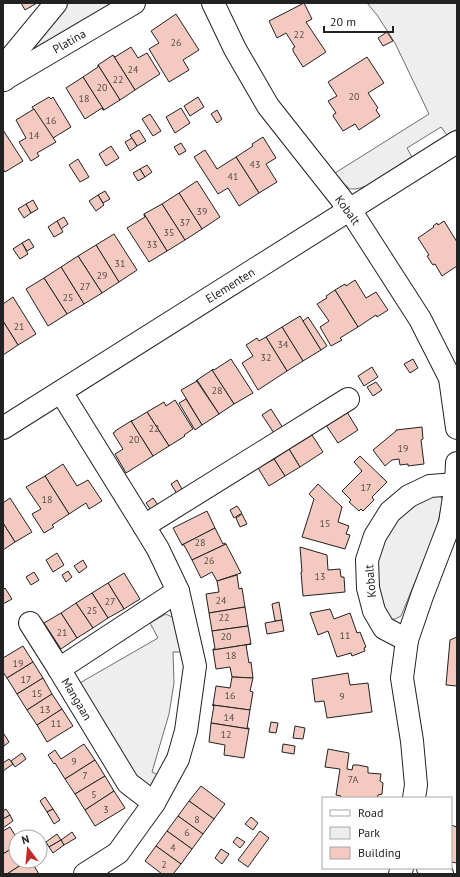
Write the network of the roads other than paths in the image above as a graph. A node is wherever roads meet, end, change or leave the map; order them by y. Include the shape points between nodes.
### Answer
1 (56, 3) edge
2 (134, 3) edge
3 (213, 3) edge
4 (4, 80) edge
5 (457, 142) edge
6 (350, 210) junction
7 (61, 392) junction
8 (348, 399) dead end
9 (3, 428) edge
10 (457, 428) edge
11 (457, 463) edge
12 (456, 484) junction
13 (144, 526) junction
14 (178, 591) junction
15 (30, 622) dead end
16 (407, 640) junction
17 (59, 669) junction
18 (414, 797) edge
19 (154, 803) junction
20 (430, 869) edge
21 (85, 874) edge
22 (442, 874) edge

1 - 4 street, Platina via 9,60
2 - 4 street, Platina
3 - 6 street, Kobalt via 235,49 268,106
5 - 6 street, Elementen
6 - 7 street, Elementen
6 - 10 street, Kobalt via 420,319 450,378
7 - 9 street, Elementen
7 - 13 street
8 - 13 street
11 - 12 street
12 - 16 street via 450,523
12 - 16 street, Kobalt via 430,486 409,496 390,512 375,536 367,560 368,588 374,611 384,628
13 - 14 street
14 - 17 street, Mangaan
14 - 19 street via 195,666 186,731 178,760
15 - 17 street
16 - 18 street via 402,678 412,741 416,785
17 - 19 street, Mangaan via 128,783
19 - 21 street via 118,853
20 - 22 street

